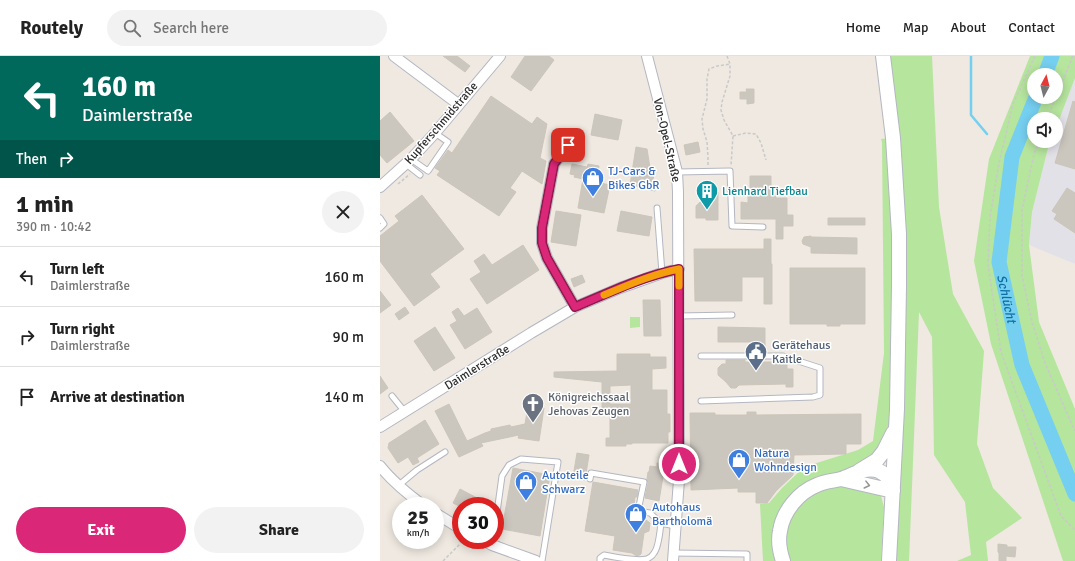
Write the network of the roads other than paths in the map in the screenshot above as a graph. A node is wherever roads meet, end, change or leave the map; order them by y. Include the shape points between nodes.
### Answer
1 (394, 56) edge
2 (500, 56) edge
3 (647, 56) edge
4 (883, 56) edge
5 (458, 104) junction
6 (435, 133) junction
7 (568, 145) dead end
8 (409, 162) junction
9 (677, 172) junction
10 (420, 175) dead end
11 (380, 187) edge
12 (657, 208) dead end
13 (380, 218) edge
14 (763, 227) dead end
15 (380, 228) edge
16 (679, 269) junction
17 (662, 273) junction
18 (575, 307) junction
19 (732, 315) dead end
20 (679, 316) junction
21 (701, 356) dead end
22 (392, 396) dead end
23 (701, 401) dead end
24 (405, 412) junction
25 (380, 427) edge
26 (896, 427) junction
27 (445, 452) dead end
28 (380, 466) edge
29 (857, 472) junction
30 (590, 479) dead end
31 (842, 479) junction
32 (399, 485) junction
33 (893, 491) junction
34 (413, 497) edge
35 (499, 497) edge
36 (661, 523) junction
37 (675, 526) junction
38 (504, 548) edge
39 (706, 554) junction
40 (674, 558) edge
41 (536, 561) edge
42 (542, 561) edge
43 (600, 561) edge
44 (706, 561) edge
45 (747, 561) edge
46 (783, 561) edge
47 (889, 561) edge

1 - 5 street
2 - 5 street, Kupferschmidstraße
3 - 9 street, Von-Opel-Straße
4 - 26 main road via 893,138 899,234
5 - 6 street, Kupferschmidstraße
6 - 8 street, Kupferschmidstraße
6 - 8 lane via 448,142 428,171
7 - 18 street via 554,164 542,228 542,243 547,258
8 - 10 lane
8 - 11 street, Kupferschmidstraße
9 - 14 lane via 730,171 732,226
9 - 16 street, Von-Opel-Straße
12 - 17 lane
13 - 15 lane via 384,224
16 - 17 street, Daimlerstraße
16 - 20 street, Von-Opel-Straße
17 - 18 street, Daimlerstraße
18 - 24 street, Daimlerstraße via 448,381
19 - 20 lane
20 - 37 street, Von-Opel-Straße via 679,480
21 - 23 lane via 783,356 814,366 820,368 820,395
22 - 24 lane
24 - 25 street, Daimlerstraße
26 - 29 main road via 884,452 877,460
26 - 33 main road
27 - 32 lane
28 - 32 street
29 - 31 main road
29 - 33 main road via 879,471 887,476
30 - 36 lane via 591,473 644,482 638,511 650,513
31 -> 33 main road
31 - 46 main road via 816,485 794,501 780,530
32 - 34 street
33 - 47 main road
35 - 42 lane via 502,476 508,465 521,459 558,462
36 - 37 lane
36 - 43 lane via 657,548 647,559 632,560 604,555
37 - 40 street, Von-Opel-Straße
38 - 41 street
39 - 40 lane
39 - 44 lane
39 - 45 lane via 747,554

